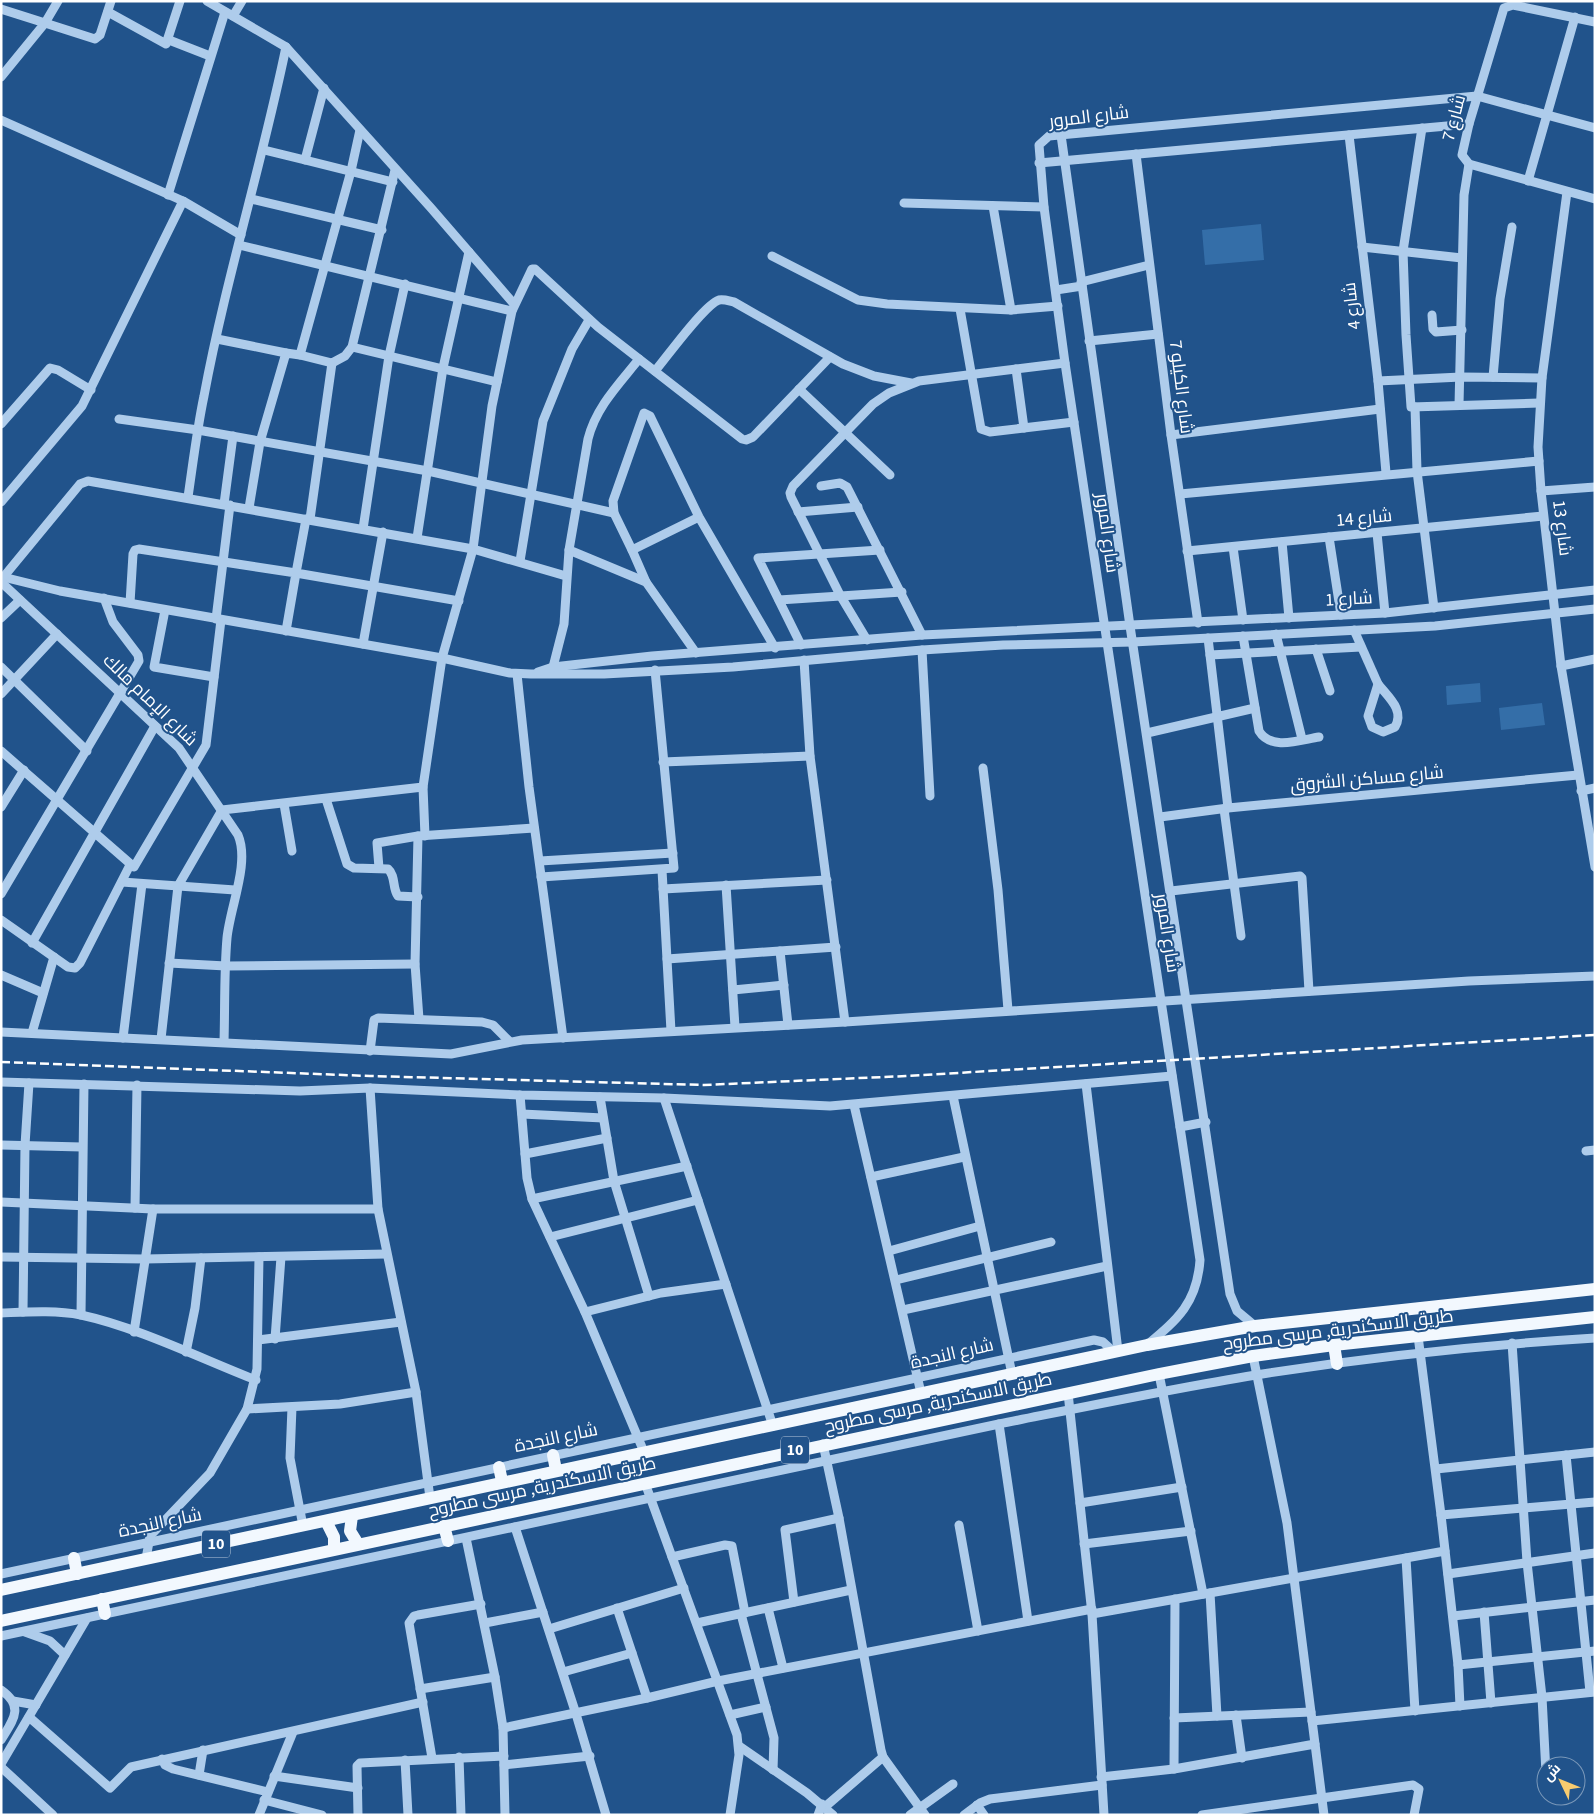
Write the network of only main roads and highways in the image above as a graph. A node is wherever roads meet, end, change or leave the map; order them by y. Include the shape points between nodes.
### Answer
1 (1595, 1289) edge
2 (1595, 1317) edge
3 (1334, 1345) junction
4 (1337, 1364) road end
5 (553, 1455) road end
6 (499, 1467) road end
7 (556, 1470) junction
8 (502, 1481) junction
9 (352, 1516) junction
10 (326, 1521) junction
11 (444, 1526) junction
12 (448, 1542) road end
13 (358, 1544) junction
14 (334, 1549) junction
15 (74, 1558) road end
16 (77, 1574) junction
17 (1, 1590) edge
18 (102, 1600) junction
19 (105, 1614) road end
20 (1, 1621) edge

1 - 7 main road, طريق الاسكندرية, مرسى مطروح / 10 via 1255,1326 1146,1345
2 - 3 main road, طريق الاسكندرية, مرسى مطروح / 10
3 - 4 main road
3 - 11 main road, طريق الاسكندرية, مرسى مطروح / 10 via 1252,1356 1159,1374
5 - 7 main road
6 - 8 main road
7 - 8 main road, طريق الاسكندرية, مرسى مطروح / 10
8 - 9 main road, طريق الاسكندرية, مرسى مطروح / 10
9 - 10 main road, طريق الاسكندرية, مرسى مطروح / 10
9 - 13 main road via 350,1531
10 - 14 main road via 334,1537
10 - 16 main road, طريق الاسكندرية, مرسى مطروح / 10
11 - 12 main road
11 - 13 main road, طريق الاسكندرية, مرسى مطروح / 10
13 - 14 main road, طريق الاسكندرية, مرسى مطروح / 10
14 - 18 main road, طريق الاسكندرية, مرسى مطروح / 10
15 - 16 main road
16 - 17 main road, طريق الاسكندرية, مرسى مطروح / 10
18 - 19 main road
18 - 20 main road, طريق الاسكندرية, مرسى مطروح / 10

